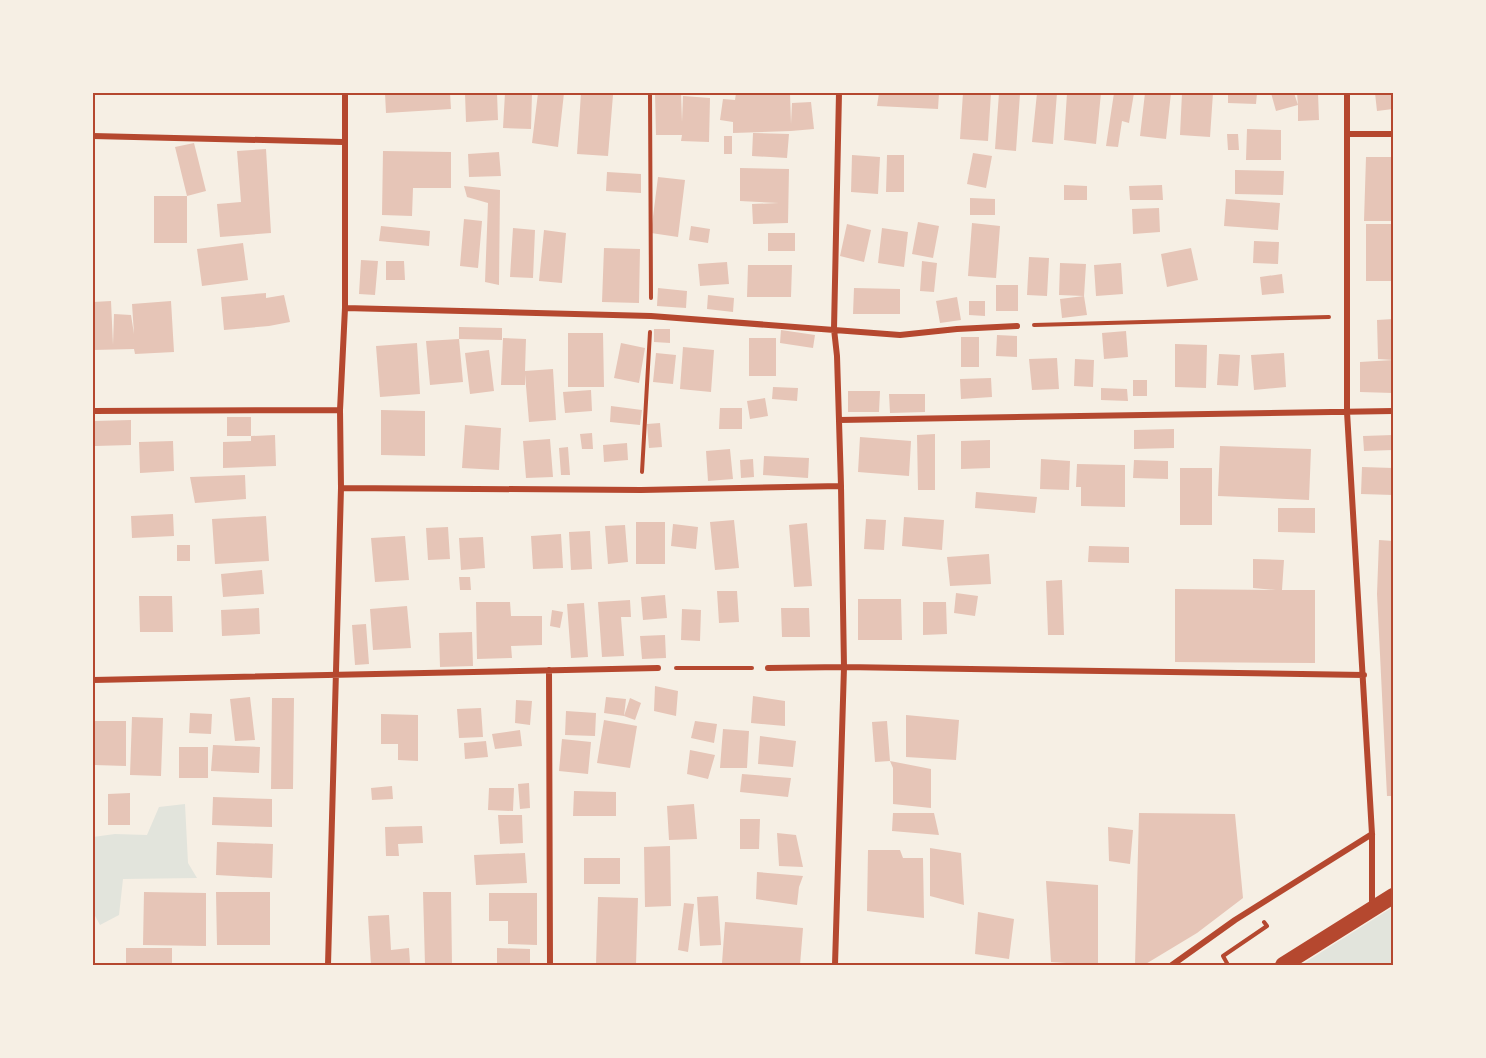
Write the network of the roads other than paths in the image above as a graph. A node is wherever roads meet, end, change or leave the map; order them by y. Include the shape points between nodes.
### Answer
1 (345, 93) edge
2 (838, 93) edge
3 (1347, 93) edge
4 (1348, 134) junction
5 (1393, 134) edge
6 (93, 136) edge
7 (344, 142) junction
8 (345, 308) junction
9 (1017, 326) road end
10 (834, 329) junction
11 (340, 410) junction
12 (93, 411) edge
13 (1393, 411) edge
14 (1347, 412) junction
15 (839, 420) junction
16 (841, 486) junction
17 (341, 488) junction
18 (844, 667) junction
19 (768, 668) road end
20 (658, 669) road end
21 (549, 670) junction
22 (336, 675) junction
23 (1364, 675) junction
24 (93, 680) edge
25 (1372, 834) junction
26 (1393, 896) edge
27 (1371, 910) junction
28 (328, 965) edge
29 (550, 965) edge
30 (835, 965) edge
31 (1172, 965) edge
32 (1283, 965) edge

1 - 7 street
2 - 10 street
3 - 4 street
4 - 5 street
4 - 14 street
6 - 7 street
7 - 8 street
8 - 10 street via 651,316
8 - 11 street
9 - 10 street via 900,334
10 - 15 street
11 - 12 street
11 - 17 street
13 - 14 street
14 - 15 street
14 - 23 street
15 - 16 street
16 - 17 street via 641,490
16 - 18 street
17 - 22 street
18 - 19 street
18 - 23 street
18 - 30 street
20 - 21 street
21 - 22 street
21 - 29 street
22 - 24 street
22 - 28 street
23 - 25 street
25 - 27 street
25 - 31 street
26 - 27 highway
27 - 32 highway

